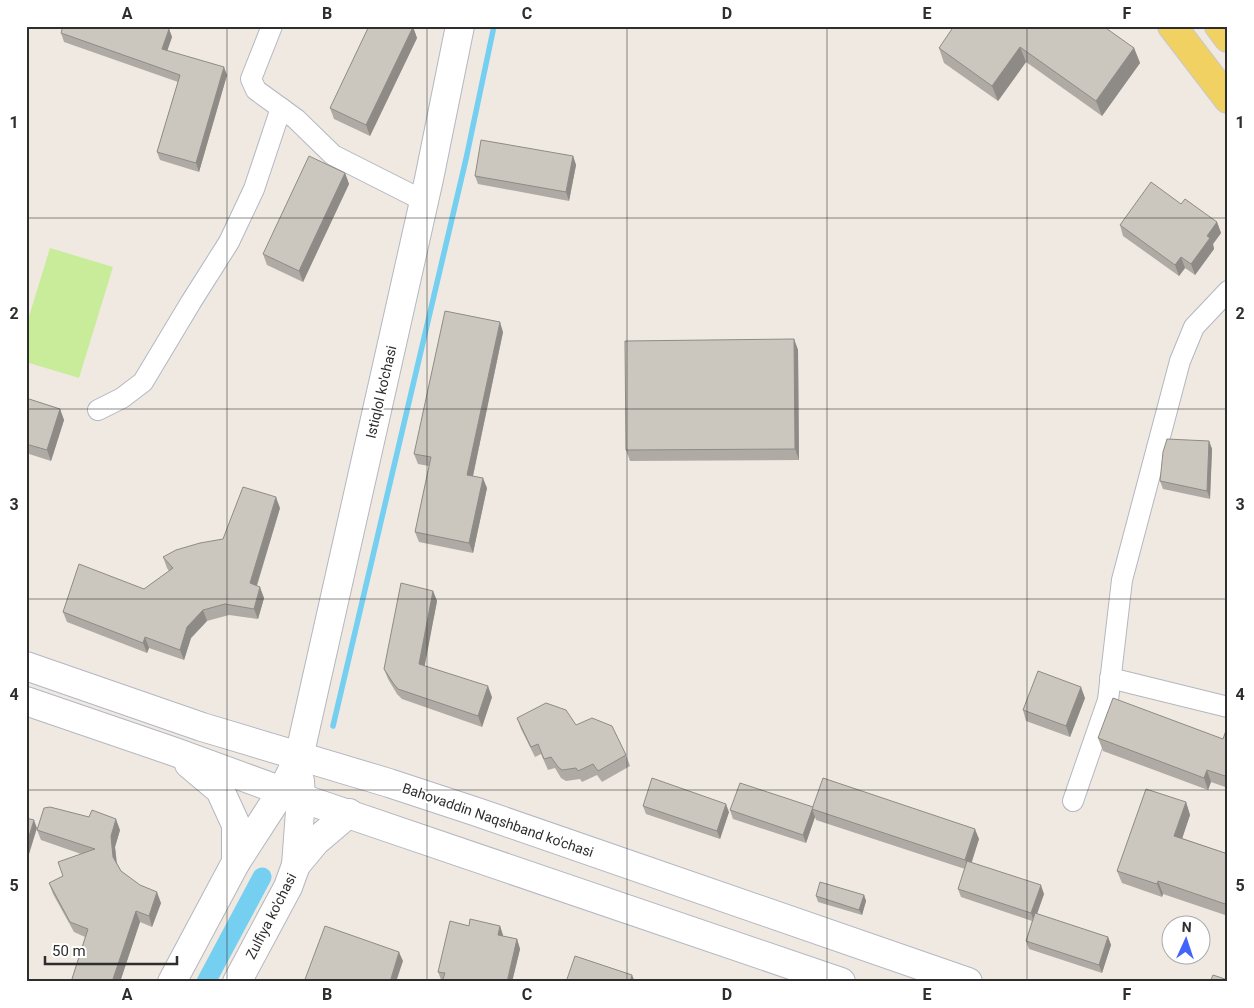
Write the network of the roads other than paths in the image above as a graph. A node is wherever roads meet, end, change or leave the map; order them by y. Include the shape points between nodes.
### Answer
1 (272, 26) edge
2 (460, 26) edge
3 (1172, 26) edge
4 (1219, 26) edge
5 (1228, 38) edge
6 (1228, 99) edge
7 (281, 108) junction
8 (424, 201) junction
9 (1228, 290) edge
10 (98, 410) dead end
11 (26, 666) edge
12 (1110, 678) junction
13 (26, 701) edge
14 (1228, 707) edge
15 (175, 752) junction
16 (299, 757) junction
17 (292, 794) junction
18 (1073, 801) dead end
19 (349, 813) junction
20 (236, 862) junction
21 (296, 865) junction
22 (172, 982) edge
23 (237, 982) edge
24 (841, 982) edge
25 (968, 982) edge

1 - 7 street via 251,79 256,90
2 - 8 main road, Istiqlol ko'chasi
3 - 6 main road
4 - 5 main road
7 - 8 street via 333,155
7 - 10 street via 254,190 229,242 143,382
8 - 16 main road, Istiqlol ko'chasi
9 - 12 street via 1194,327 1180,361 1122,580
11 - 16 main road, Bahovaddin Naqshband ko'chasi
12 - 14 street
12 - 18 street via 1108,700
13 - 15 main road
15 - 17 main road
15 - 20 main road via 220,790 236,825
16 - 17 main road, Istiqlol ko'chasi
16 - 25 main road, Bahovaddin Naqshband ko'chasi via 477,812
17 - 19 main road
17 - 20 main road
17 - 21 main road, Zulfiya ko'chasi
19 - 21 main road via 316,841
19 - 24 main road
20 - 22 main road
21 - 23 main road, Zulfiya ko'chasi via 288,887

